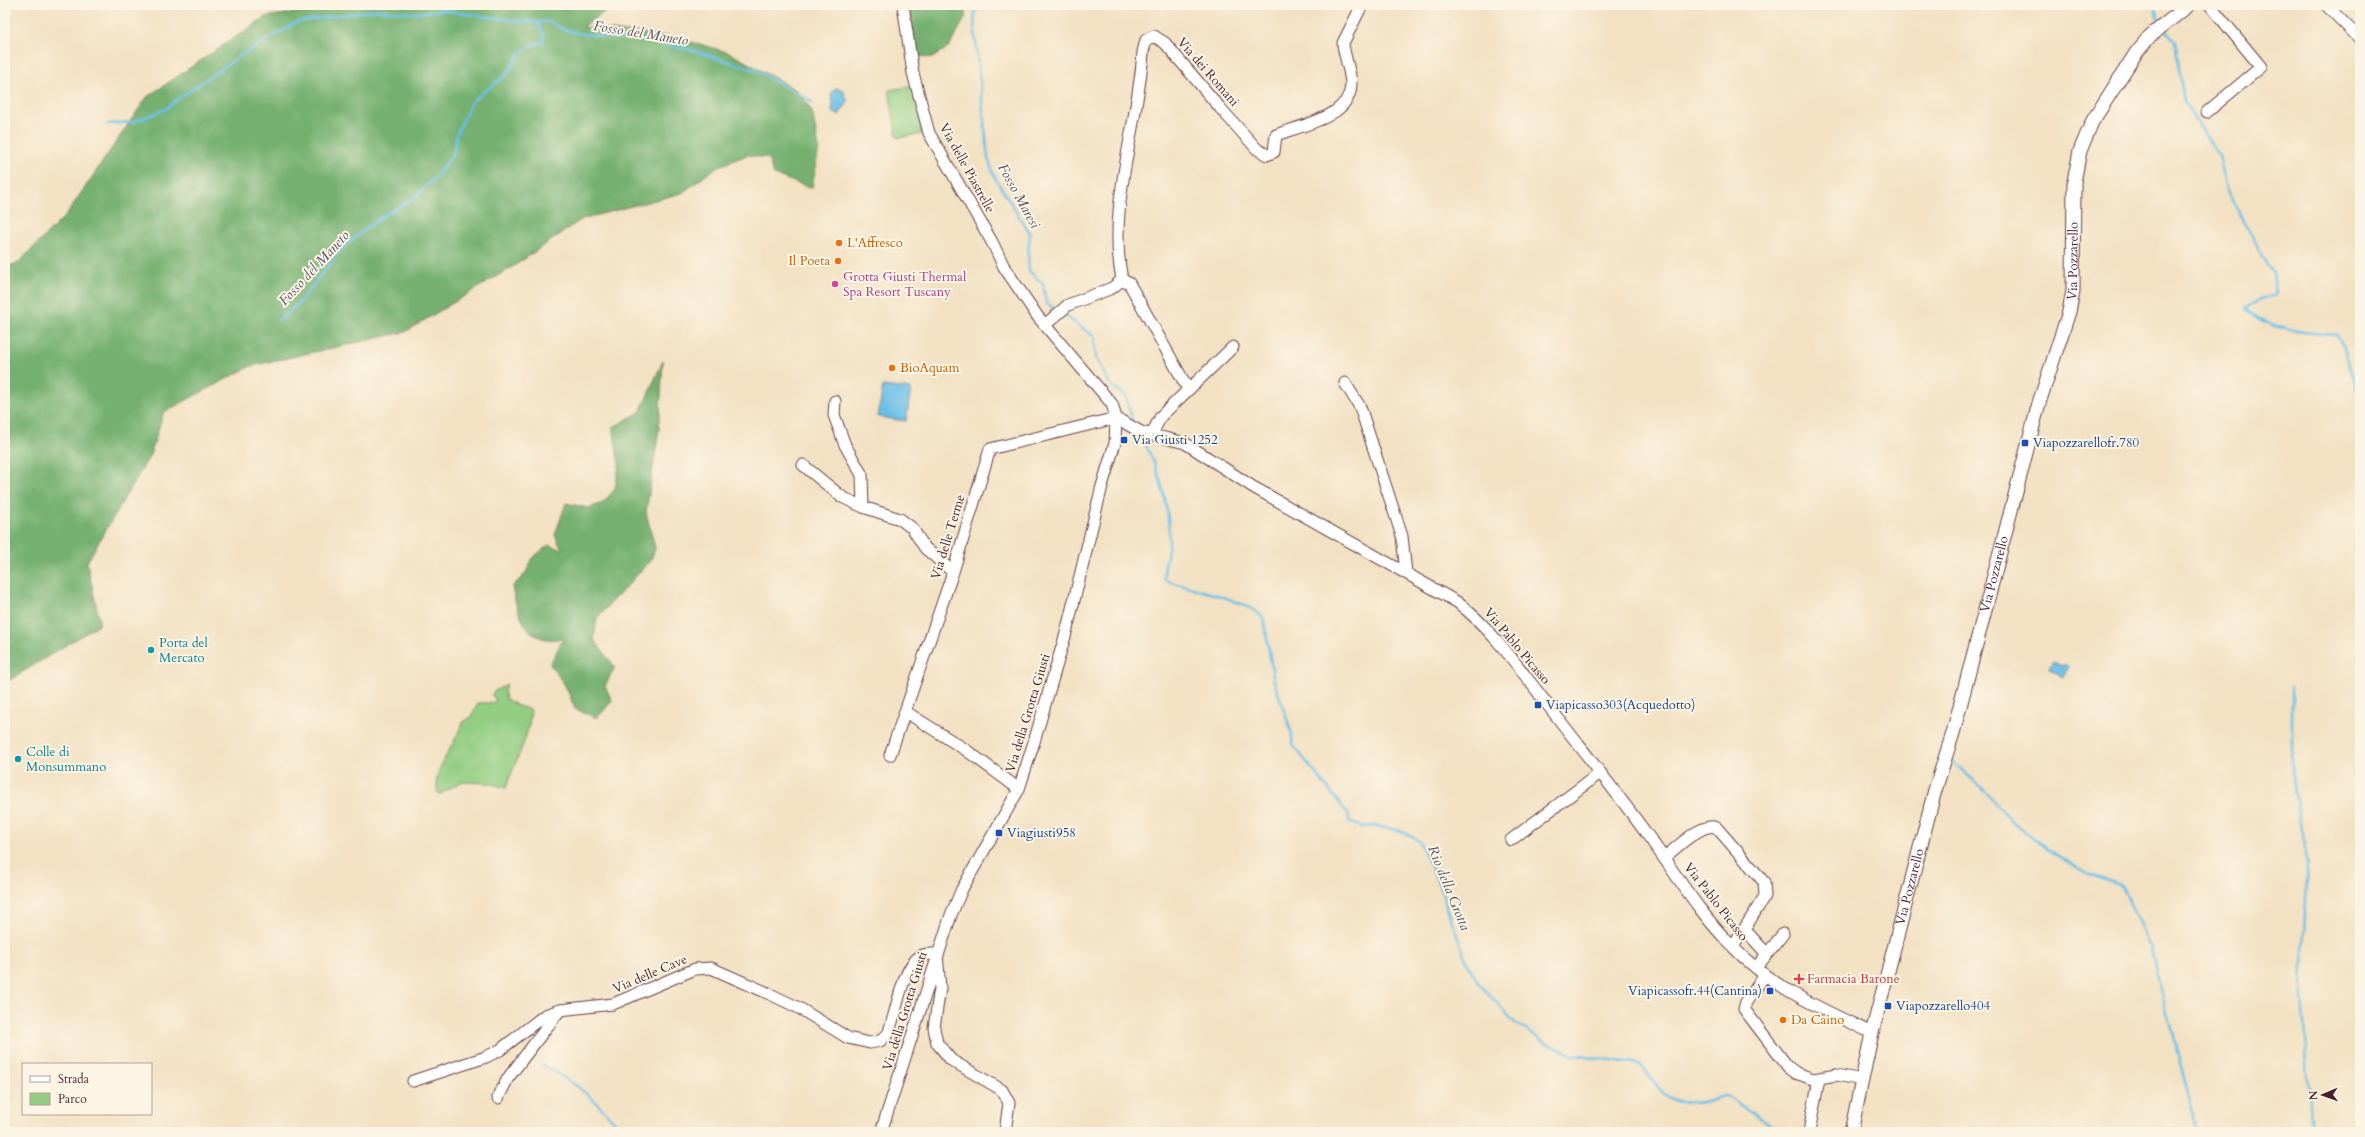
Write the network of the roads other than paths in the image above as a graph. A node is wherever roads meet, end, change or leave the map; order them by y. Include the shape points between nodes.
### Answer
1 (903, 5) edge
2 (1362, 5) edge
3 (2189, 5) edge
4 (2210, 5) edge
5 (2326, 5) edge
6 (2360, 39) edge
7 (2207, 112) dead end
8 (1122, 280) junction
9 (1032, 310) joint
10 (1045, 325) junction
11 (1233, 347) dead end
12 (1345, 383) dead end
13 (1188, 389) junction
14 (835, 401) dead end
15 (1116, 418) junction
16 (1142, 431) junction
17 (803, 465) dead end
18 (863, 507) junction
19 (953, 572) junction
20 (1406, 573) junction
21 (906, 712) junction
22 (890, 755) dead end
23 (1600, 773) junction
24 (1019, 789) junction
25 (1511, 840) dead end
26 (1664, 858) junction
27 (1744, 930) junction
28 (1783, 934) dead end
29 (1733, 948) junction
30 (937, 954) junction
31 (1767, 954) junction
32 (1756, 968) junction
33 (1765, 975) junction
34 (560, 1010) junction
35 (1872, 1033) junction
36 (1819, 1079) junction
37 (1862, 1080) junction
38 (413, 1081) dead end
39 (498, 1098) dead end
40 (881, 1132) edge
41 (1005, 1132) edge
42 (1809, 1132) edge
43 (1851, 1132) edge

1 - 9 street, Via delle Piastrelle via 913,73 929,133 992,242 1004,268
2 - 8 street, Via dei Romani via 1343,43 1349,70 1350,92 1335,112 1298,129 1276,135 1274,152 1267,155 1257,149 1165,43 1154,36 1146,40 1120,198 1119,265
3 - 35 street, Via Pozzarello via 2155,32 2136,53 2092,122 2080,151 2074,182 2072,291 2069,312 2039,403
4 - 7 street via 2261,67
5 - 6 street
8 - 10 street via 1112,288 1068,305
8 - 13 street via 1129,283
9 - 10 street, Via della Grotta Giusti
10 - 15 street, Via della Grotta Giusti via 1112,404
11 - 13 street
12 - 20 street via 1360,407 1402,536
13 - 16 street
14 - 18 street via 834,415 862,475
15 - 16 street, Via Pablo Picasso
15 - 19 street, Via delle Terme via 990,449
15 - 24 street, Via della Grotta Giusti via 1114,443 1066,633
16 - 20 street, Via Pablo Picasso via 1185,443 1253,487
17 - 18 street via 842,497
18 - 19 street via 900,519 912,528 925,548
19 - 21 street, Via delle Terme
20 - 23 street, Via Pablo Picasso via 1456,602 1490,630
21 - 22 street, Via delle Terme
21 - 24 street via 966,750
23 - 25 street
23 - 26 street, Via Pablo Picasso
24 - 30 street, Via della Grotta Giusti via 962,888
26 - 27 street via 1702,828 1718,828 1766,886 1762,902
26 - 29 street, Via Pablo Picasso via 1712,924
27 - 29 street
27 - 31 street
28 - 31 street
29 - 32 street, Via Pablo Picasso
30 - 34 street, Via delle Cave via 924,954 914,961 906,976 888,1034 880,1041 870,1043 848,1038 799,1008 711,968 695,969 614,1004
30 - 40 street, Via della Grotta Giusti
30 - 41 street via 940,988 934,1028 937,1043 951,1060 1002,1090 1009,1103
31 - 32 street
32 - 33 street, Via Pablo Picasso
33 - 35 street, Via Pablo Picasso via 1794,995
33 - 36 street via 1746,1002 1744,1009 1747,1016 1788,1067 1796,1073
34 - 38 street, Via delle Cave via 545,1016 500,1050 486,1057
34 - 39 street via 508,1078
35 - 37 street, Via Pozzarello
36 - 37 street via 1837,1075
36 - 42 street
37 - 43 street, Via Pozzarello

